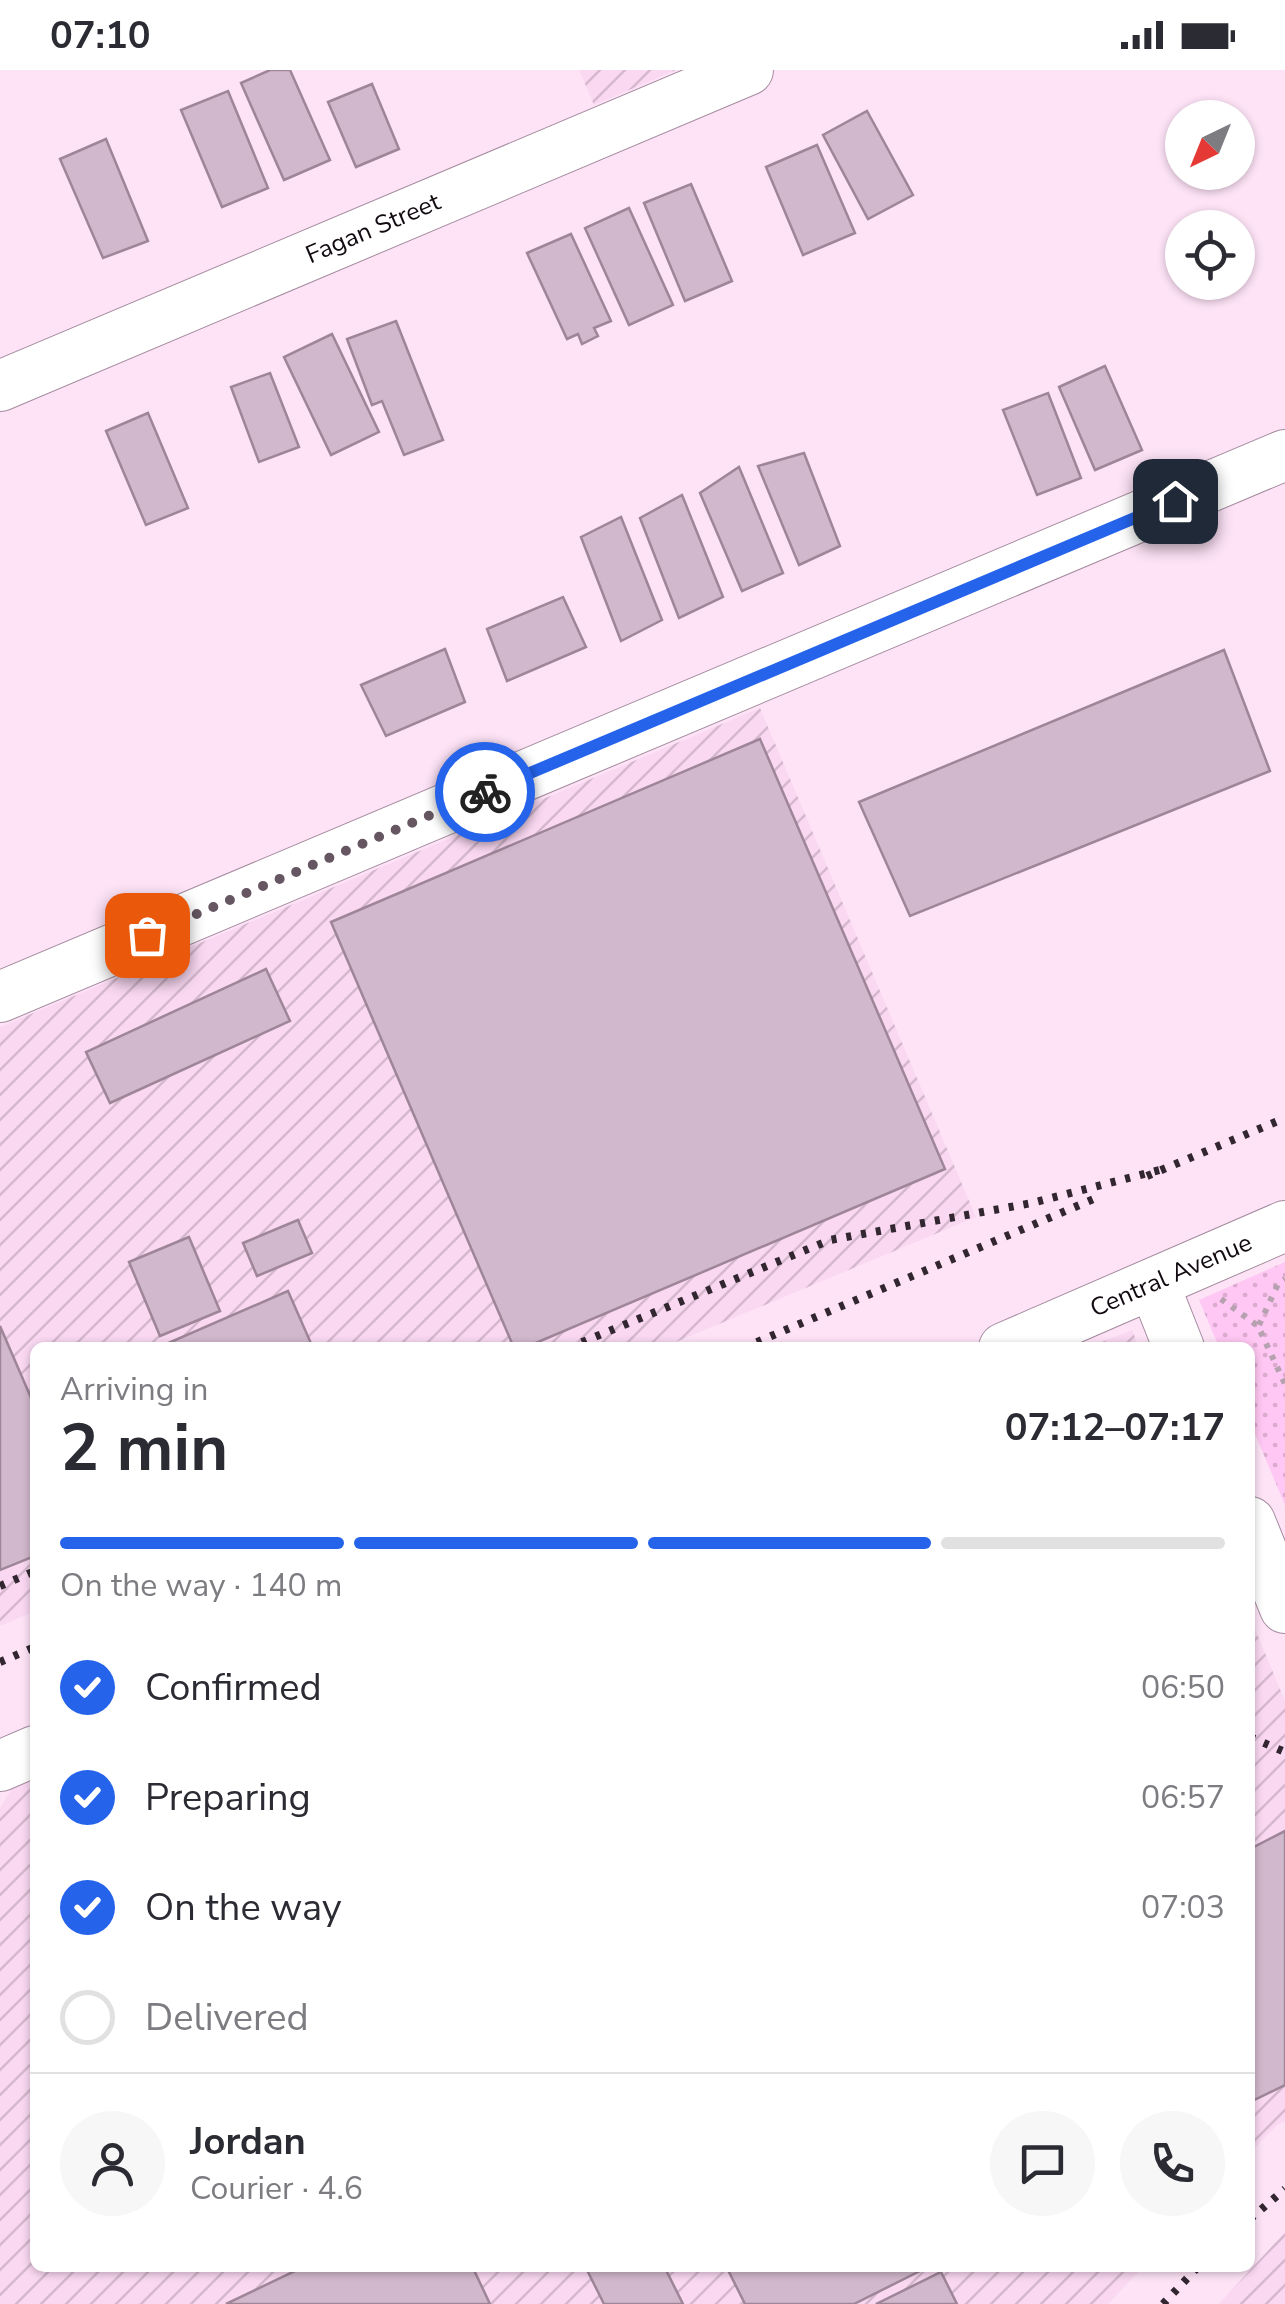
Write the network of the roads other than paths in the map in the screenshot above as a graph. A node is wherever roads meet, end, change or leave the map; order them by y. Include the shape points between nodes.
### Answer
1 (748, 70) edge
2 (0, 386) edge
3 (1285, 455) edge
4 (0, 997) edge
5 (1285, 1226) edge
6 (1169, 1278) junction
7 (1018, 1342) edge
8 (1178, 1342) edge
9 (1255, 1534) edge
10 (1285, 1608) edge
11 (30, 1753) edge
12 (0, 1766) edge

1 - 2 street, Fagan Street
3 - 4 street
5 - 6 street, Central Avenue
6 - 7 street, Central Avenue
6 - 8 street
9 - 10 street
11 - 12 street

